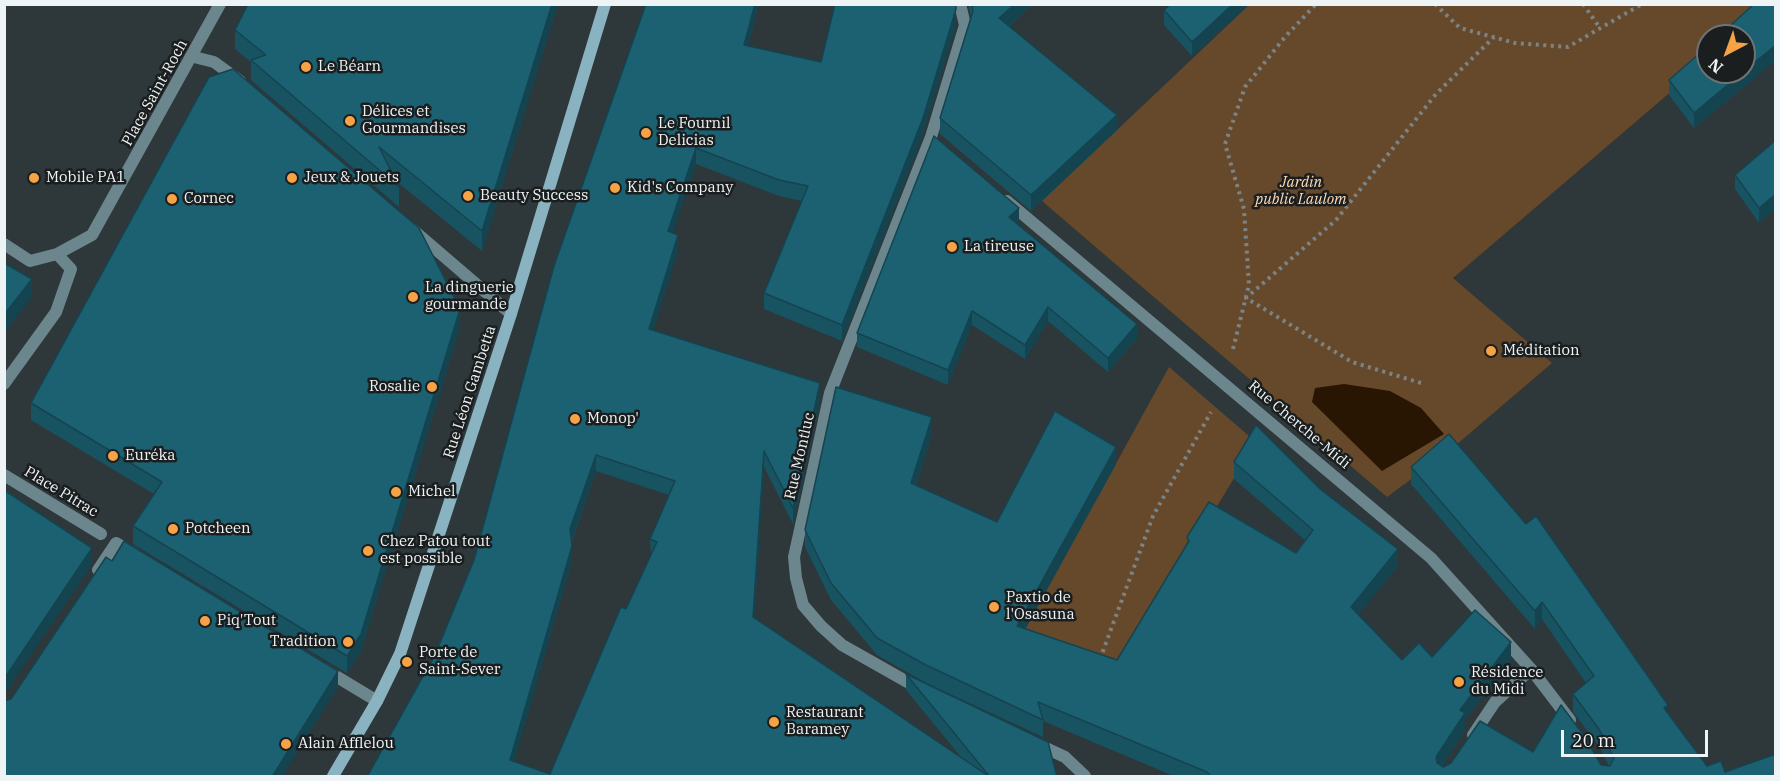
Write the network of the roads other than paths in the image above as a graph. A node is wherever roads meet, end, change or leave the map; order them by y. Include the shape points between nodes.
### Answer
1 (220, 4) edge
2 (605, 4) edge
3 (960, 4) edge
4 (194, 57) junction
5 (255, 93) edge
6 (931, 137) junction
7 (943, 147) edge
8 (999, 194) edge
9 (400, 218) edge
10 (4, 244) edge
11 (57, 254) junction
12 (511, 314) junction
13 (4, 384) edge
14 (4, 475) edge
15 (101, 534) dead end
16 (146, 561) edge
17 (91, 581) edge
18 (316, 664) edge
19 (1531, 669) junction
20 (932, 695) edge
21 (377, 701) junction
22 (1578, 732) edge
23 (1027, 739) edge
24 (1463, 749) edge
25 (333, 777) edge
26 (1085, 777) edge

1 - 4 street, Place Saint-Roch
2 - 12 street, Rue Léon Gambetta
3 - 6 street, Rue Montluc via 965,25
4 - 5 street via 214,62
4 - 11 street, Place Saint-Roch via 92,235
6 - 7 street
6 - 20 street, Rue Montluc via 830,393 794,557 803,604 820,626 842,645
8 - 19 street, Rue Cherche-Midi via 1431,558
9 - 12 street
10 - 11 street, Place Saint-Roch via 30,261
11 - 13 street via 71,269 56,312
12 - 21 street, Rue Léon Gambetta via 400,654
14 - 15 street, Place Pitrac
16 - 17 street via 116,543
18 - 21 street
19 - 22 street, Rue Cherche-Midi
19 - 24 street via 1495,702
21 - 25 street, Rue Léon Gambetta
23 - 26 street via 1065,757

